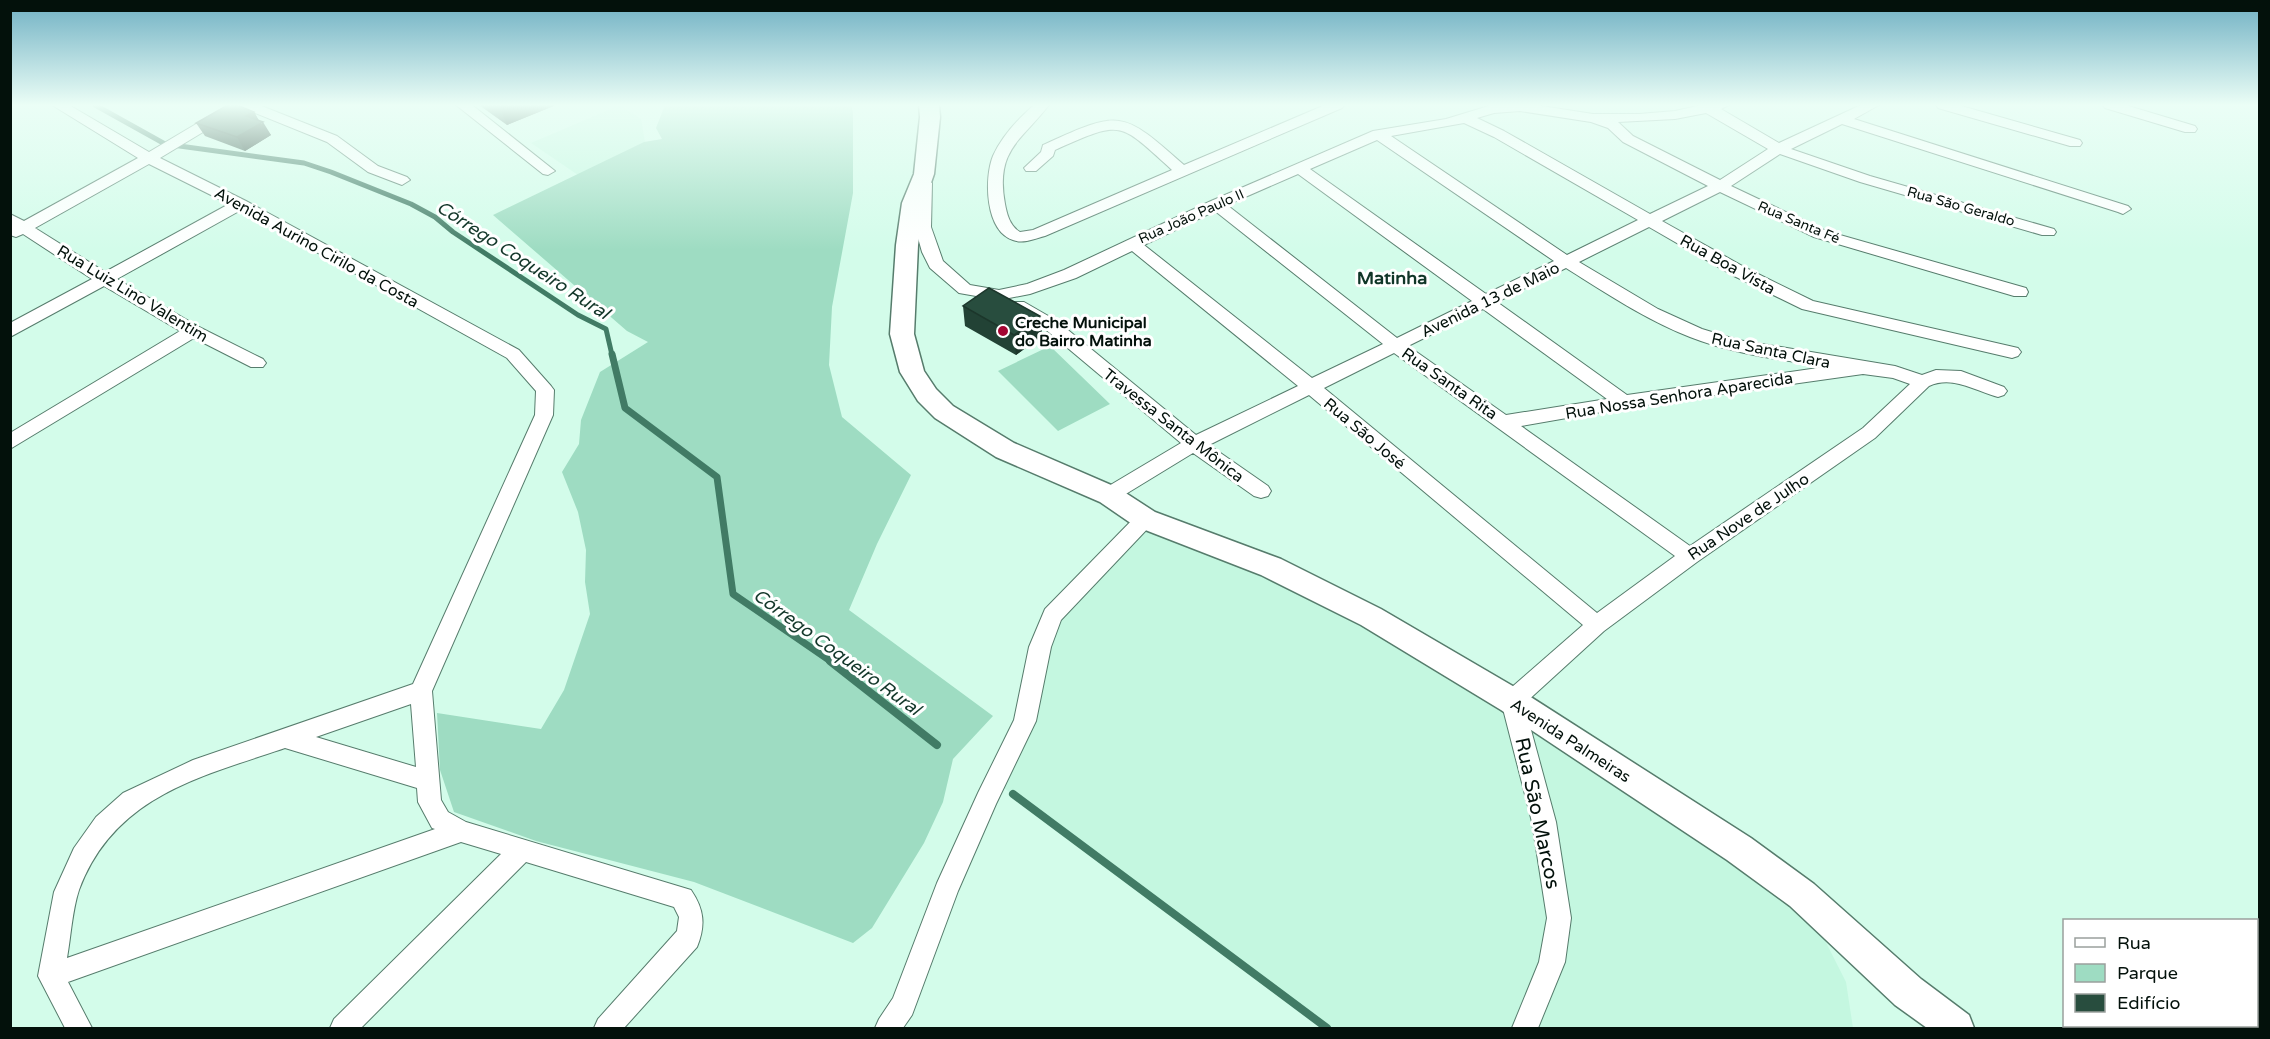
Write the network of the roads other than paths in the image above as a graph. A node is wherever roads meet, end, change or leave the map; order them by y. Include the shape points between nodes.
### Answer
1 (140, 153) edge
2 (156, 153) edge
3 (352, 153) edge
4 (525, 153) edge
5 (926, 153) edge
6 (1004, 153) edge
7 (1047, 153) edge
8 (1161, 153) edge
9 (1222, 153) edge
10 (1333, 153) edge
11 (1407, 153) edge
12 (1533, 153) edge
13 (1656, 153) edge
14 (1772, 153) edge
15 (1792, 153) edge
16 (1947, 153) edge
17 (148, 158) junction
18 (1031, 168) dead end
19 (1299, 168) junction
20 (548, 171) dead end
21 (1181, 171) junction
22 (924, 174) junction
23 (402, 180) dead end
24 (1720, 186) junction
25 (241, 204) junction
26 (1216, 204) junction
27 (2123, 210) dead end
28 (1649, 220) junction
29 (15, 227) edge
30 (2048, 232) dead end
31 (1132, 243) junction
32 (1567, 262) junction
33 (106, 280) junction
34 (2020, 292) dead end
35 (999, 295) junction
36 (1482, 302) junction
37 (193, 331) junction
38 (10, 332) edge
39 (1396, 346) junction
40 (2012, 352) dead end
41 (257, 363) dead end
42 (1863, 368) junction
43 (1923, 382) junction
44 (1310, 386) junction
45 (1998, 391) dead end
46 (1624, 402) junction
47 (1506, 422) junction
48 (10, 442) edge
49 (1194, 444) junction
50 (1261, 491) dead end
51 (1109, 495) junction
52 (1145, 519) junction
53 (1690, 556) junction
54 (1597, 625) junction
55 (421, 691) junction
56 (1512, 701) junction
57 (286, 738) junction
58 (427, 781) junction
59 (461, 831) junction
60 (522, 849) junction
61 (51, 976) junction
62 (79, 1029) edge
63 (343, 1029) edge
64 (607, 1029) edge
65 (888, 1029) edge
66 (1525, 1029) edge
67 (1956, 1029) edge

1 - 17 street, Avenida Aurino Cirilo da Costa
2 - 17 street
3 - 23 street via 373,168
4 - 20 street
5 - 22 street, Avenida Palmeiras
6 - 21 street via 997,165 996,198 1001,220 1014,236 1039,233
7 - 18 street
8 - 21 street
9 - 21 street
10 - 19 street, Rua João Paulo II
11 - 32 street, Rua Santa Clara
12 - 28 street, Rua Boa Vista
13 - 24 street, Rua Santa Fé
14 - 24 street, Avenida 13 de Maio
15 - 30 street, Rua São Geraldo
16 - 27 street
17 - 25 street, Avenida Aurino Cirilo da Costa
17 - 29 street
19 - 26 street, Rua João Paulo II
19 - 36 street
22 - 35 street, Rua João Paulo II via 923,227 936,264 966,289
22 - 51 street, Avenida Palmeiras via 913,203 904,267 902,334 912,372 944,412 970,430 1005,450
24 - 28 street, Avenida 13 de Maio
24 - 34 street, Rua Santa Fé via 1821,234
25 - 33 street
25 - 55 street, Avenida Aurino Cirilo da Costa via 513,354 545,390 544,415
26 - 31 street, Rua João Paulo II
26 - 39 street, Rua Santa Rita
28 - 32 street, Avenida 13 de Maio
28 - 40 street, Rua Boa Vista via 1808,305
29 - 33 street, Rua Luiz Lino Valentim
31 - 35 street, Rua João Paulo II via 1070,274 1030,289
31 - 44 street, Rua São José
32 - 36 street, Avenida 13 de Maio
32 - 42 street, Rua Santa Clara via 1652,313 1696,333 1736,346
33 - 37 street, Rua Luiz Lino Valentim
33 - 38 street
35 - 49 street, Travessa Santa Mônica via 1051,325
36 - 39 street, Avenida 13 de Maio
36 - 46 street
37 - 41 street, Rua Luiz Lino Valentim
37 - 48 street
39 - 44 street, Avenida 13 de Maio
39 - 47 street, Rua Santa Rita
42 - 43 street, Rua Nossa Senhora Aparecida via 1895,372
42 - 46 street, Rua Nossa Senhora Aparecida
43 - 45 street via 1936,376 1961,376
43 - 53 street, Rua Nove de Julho via 1869,433
44 - 49 street, Avenida 13 de Maio
44 - 54 street, Rua São José
46 - 47 street, Rua Nossa Senhora Aparecida
47 - 53 street, Rua Santa Rita
49 - 50 street, Travessa Santa Mônica
49 - 51 street, Avenida 13 de Maio
51 - 52 street, Avenida Palmeiras
52 - 56 street, Avenida Palmeiras via 1271,567 1362,612
52 - 65 street via 1052,615 1040,647 1024,722 945,891 903,1006
53 - 54 street, Rua Nove de Julho
54 - 56 street, Rua Nove de Julho
55 - 57 street
55 - 58 street
56 - 66 street, Rua São Marcos via 1544,822 1558,918 1552,962
56 - 67 street, Avenida Palmeiras via 1739,849 1802,895 1908,992
57 - 58 street
57 - 61 street via 164,783 131,800 104,825 82,856 66,892
58 - 59 street via 430,802 440,820
59 - 60 street
59 - 61 street
60 - 63 street
60 - 64 street via 682,898 690,908 688,938
61 - 62 street

